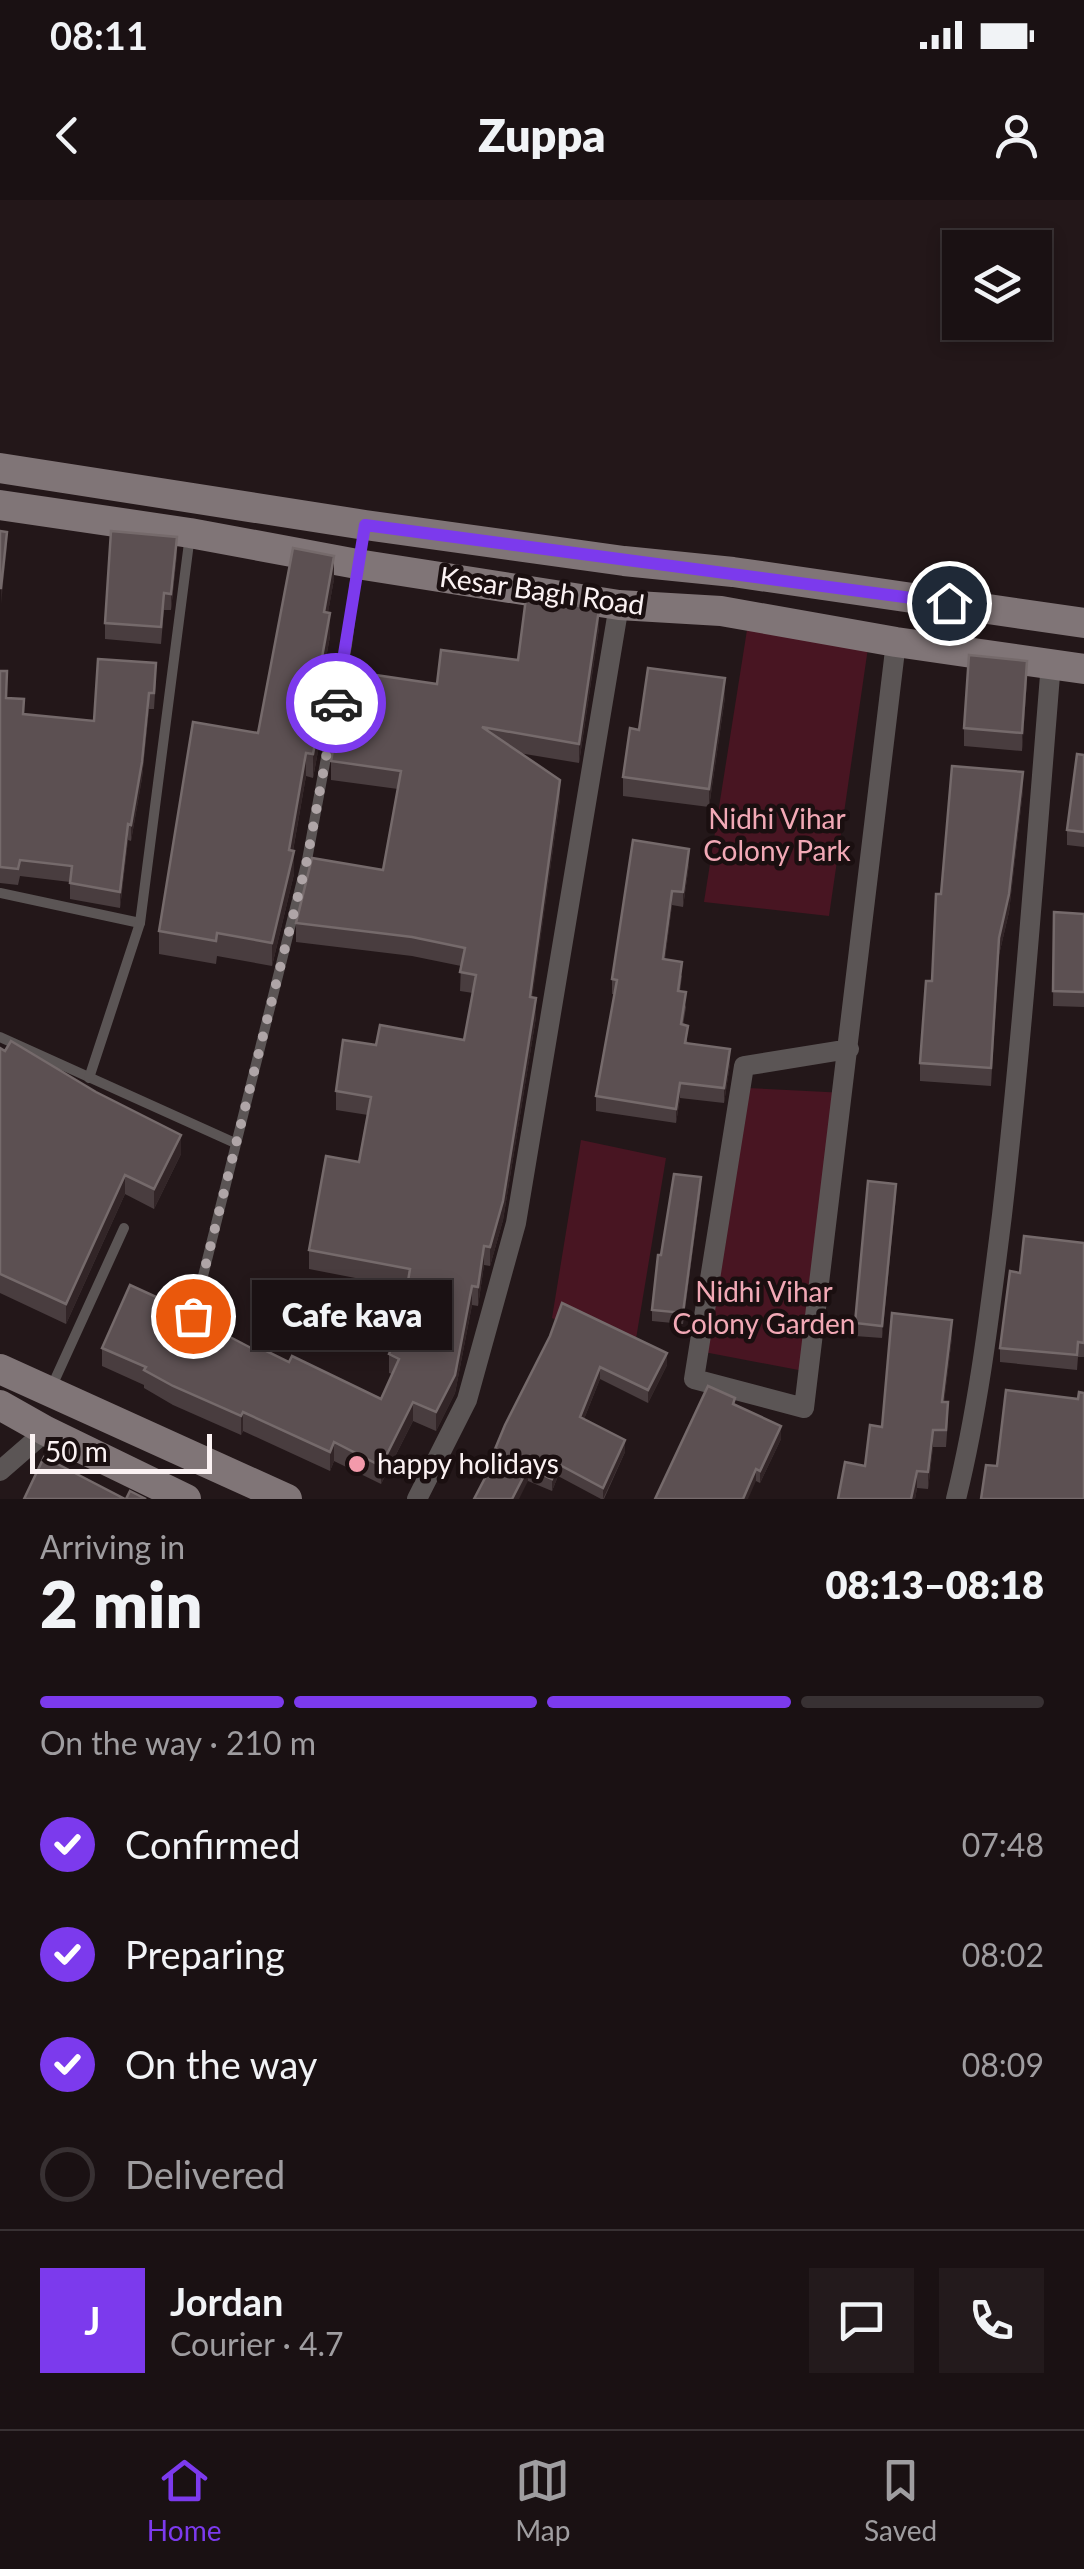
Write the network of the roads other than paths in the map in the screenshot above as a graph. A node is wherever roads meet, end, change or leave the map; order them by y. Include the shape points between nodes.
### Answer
1 (0, 468) edge
2 (0, 505) edge
3 (365, 525) junction
4 (190, 534) junction
5 (357, 564) junction
6 (619, 605) junction
7 (1084, 623) edge
8 (896, 642) junction
9 (1051, 663) junction
10 (1084, 669) edge
11 (0, 893) edge
12 (140, 923) junction
13 (0, 1037) edge
14 (849, 1049) junction
15 (89, 1078) junction
16 (235, 1143) junction
17 (124, 1228) dead end
18 (193, 1316) edge
19 (0, 1369) edge
20 (50, 1392) junction
21 (0, 1405) edge
22 (46, 1431) junction
23 (0, 1471) edge
24 (186, 1499) edge
25 (287, 1499) edge
26 (417, 1499) edge
27 (956, 1499) edge

1 - 3 main road, Kesar Bagh Road
2 - 4 main road, Kesar Bagh Road
3 - 5 street
3 - 7 main road, Kesar Bagh Road
4 - 5 main road, Kesar Bagh Road
4 - 12 lane
5 - 6 main road, Kesar Bagh Road
5 - 16 lane via 307,860
6 - 8 main road, Kesar Bagh Road via 721,611
6 - 26 street via 516,1223 467,1400
8 - 9 main road, Kesar Bagh Road
8 - 14 street
9 - 10 main road, Kesar Bagh Road
9 - 27 street via 1016,1096 988,1326
11 - 12 lane
12 - 15 lane
13 - 15 lane
14 - 14 street via 744,1066 694,1378 804,1408
15 - 16 lane
16 - 18 lane
17 - 20 lane
19 - 20 main road
20 - 25 main road
21 - 22 main road
22 - 23 street
22 - 24 main road

